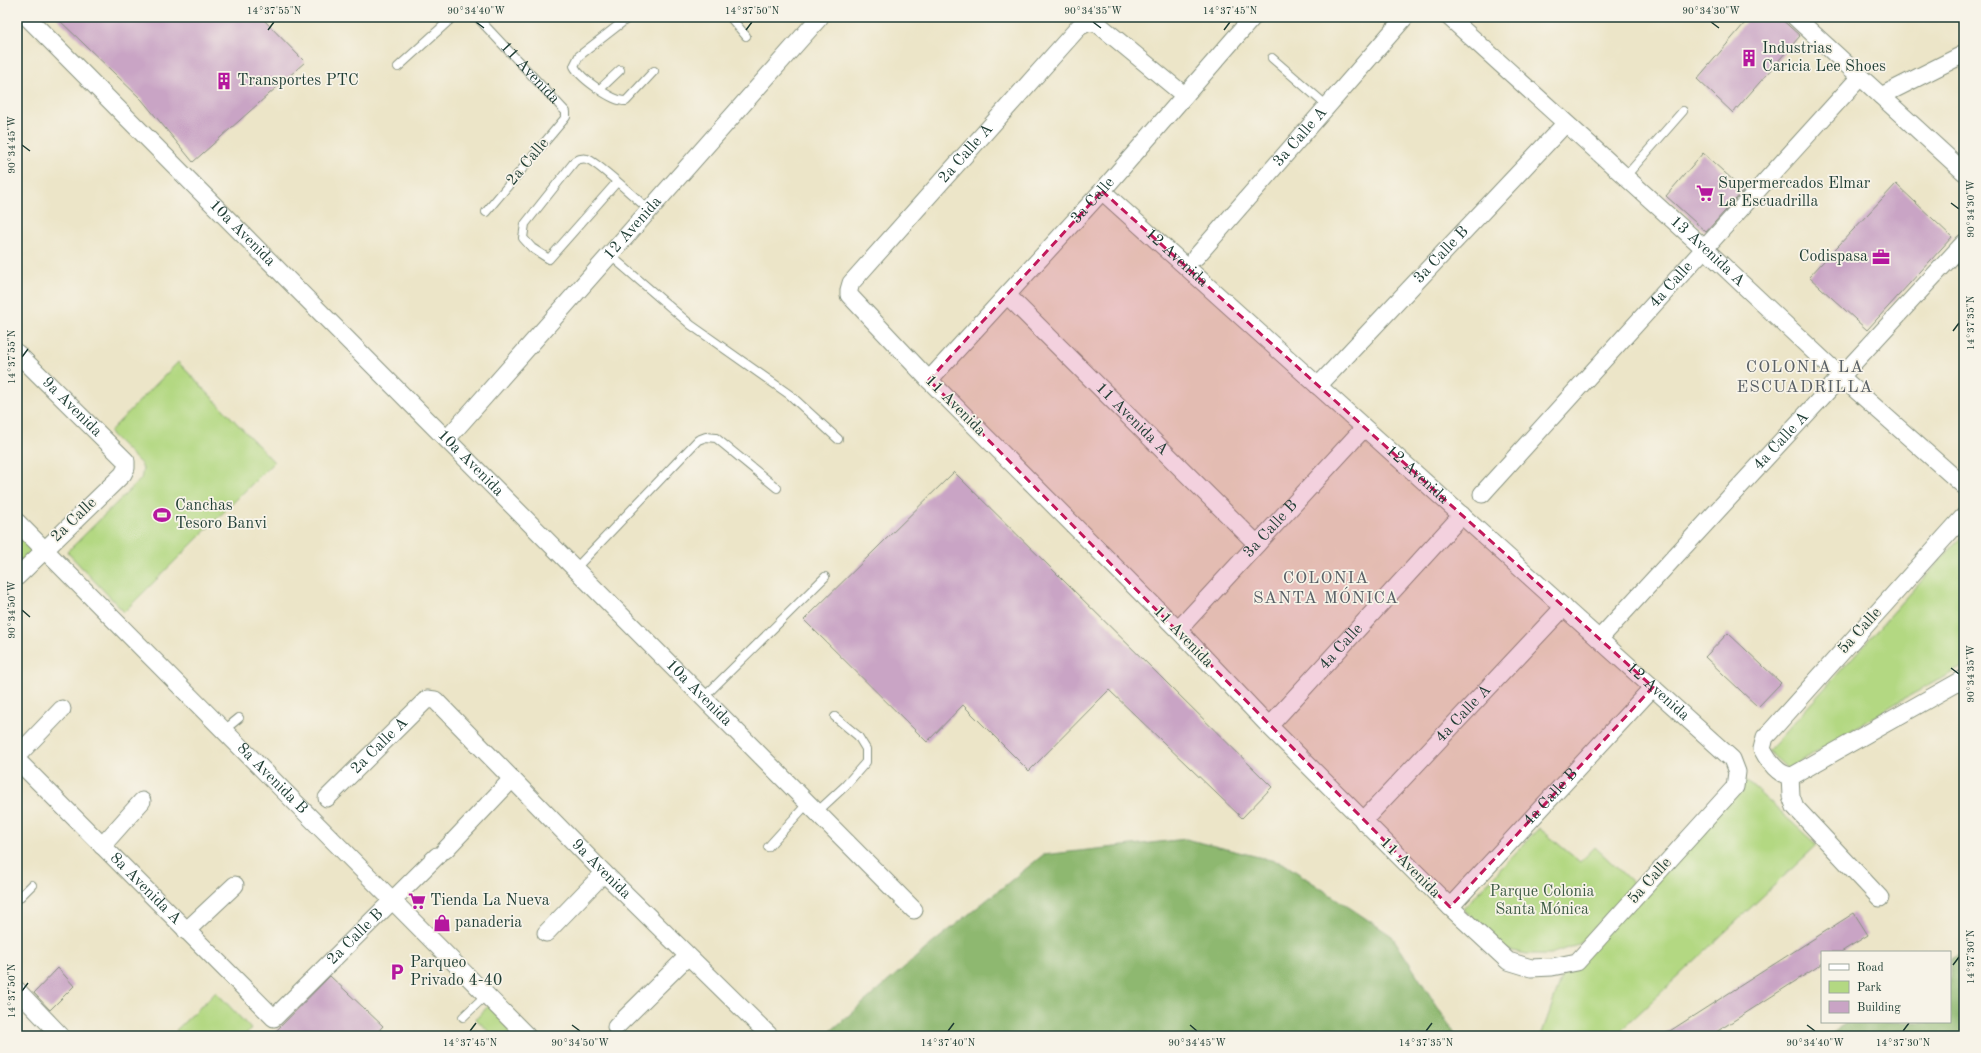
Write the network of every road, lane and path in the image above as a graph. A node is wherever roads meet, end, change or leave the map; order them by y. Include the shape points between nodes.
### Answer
1 (27, 17) edge
2 (453, 17) edge
3 (477, 17) edge
4 (629, 17) edge
5 (731, 17) edge
6 (820, 17) edge
7 (1253, 17) edge
8 (1405, 17) edge
9 (1449, 17) edge
10 (1795, 17) edge
11 (746, 36) dead end
12 (1964, 54) edge
13 (1272, 58) dead end
14 (398, 67) dead end
15 (620, 70) dead end
16 (654, 71) dead end
17 (1860, 77) junction
18 (600, 89) junction
19 (1184, 95) junction
20 (1881, 96) junction
21 (1326, 105) junction
22 (1684, 111) dead end
23 (566, 112) joint
24 (1565, 124) junction
25 (1964, 172) edge
26 (1625, 177) junction
27 (617, 182) junction
28 (1102, 191) junction
29 (649, 210) junction
30 (486, 212) dead end
31 (1964, 243) edge
32 (1705, 249) junction
33 (610, 256) junction
34 (1196, 257) dead end
35 (849, 290) joint
36 (1007, 295) junction
37 (17, 353) edge
38 (1840, 376) junction
39 (929, 380) junction
40 (1318, 386) junction
41 (1364, 428) junction
42 (447, 439) junction
43 (838, 439) dead end
44 (126, 461) joint
45 (1964, 486) edge
46 (777, 488) dead end
47 (1482, 494) dead end
48 (1462, 515) junction
49 (1964, 516) edge
50 (17, 522) edge
51 (1257, 544) junction
52 (44, 549) junction
53 (575, 569) junction
54 (17, 577) edge
55 (825, 577) dead end
56 (1564, 607) junction
57 (1178, 630) junction
58 (1599, 639) junction
59 (1964, 680) edge
60 (1653, 687) junction
61 (703, 698) junction
62 (435, 700) joint
63 (62, 709) dead end
64 (835, 717) dead end
65 (239, 718) dead end
66 (1269, 726) junction
67 (223, 731) junction
68 (17, 756) edge
69 (1732, 758) joint
70 (17, 760) edge
71 (1790, 776) junction
72 (512, 779) junction
73 (327, 798) dead end
74 (142, 801) dead end
75 (812, 808) junction
76 (1363, 821) junction
77 (102, 846) junction
78 (768, 847) dead end
79 (604, 873) junction
80 (235, 884) dead end
81 (32, 885) dead end
82 (1880, 898) dead end
83 (17, 900) edge
84 (392, 901) junction
85 (1450, 907) junction
86 (914, 910) dead end
87 (186, 931) junction
88 (546, 933) dead end
89 (688, 956) junction
90 (1530, 968) joint
91 (17, 990) edge
92 (486, 995) junction
93 (463, 1017) dead end
94 (274, 1018) joint
95 (610, 1032) edge
96 (61, 1036) edge
97 (527, 1036) edge
98 (770, 1036) edge

1 - 42 street, 10a Avenida
2 - 14 lane
3 - 23 lane, 11 Avenida
4 - 18 lane via 578,56 575,62 574,66 583,78
5 - 11 lane
6 - 29 street, 12 Avenida
7 - 19 street, 3a Calle
8 - 21 street, 3a Calle A
9 - 24 street, 13 Avenida A
10 - 17 street
12 - 20 street
13 - 21 lane
15 - 18 lane
16 - 18 lane via 626,100 615,99
17 - 20 street
17 - 32 street, 4a Calle
19 - 28 street, 3a Calle
19 - 35 street, 2a Calle A via 1098,24 1089,22 1079,27 851,283
20 - 25 street
21 - 34 street, 3a Calle A
22 - 26 lane
23 - 30 lane, 2a Calle via 566,116
24 - 26 street, 13 Avenida A
24 - 40 street, 3a Calle B
26 - 32 street, 13 Avenida A
27 - 27 lane via 588,159 575,161 525,224 523,238 532,248 549,259
27 - 29 lane
28 - 36 street, 3a Calle
28 - 40 street, 12 Avenida
29 - 33 street, 12 Avenida
31 - 38 street, 4a Calle A
32 - 38 street, 13 Avenida A
32 - 47 street, 4a Calle
33 - 42 street, 12 Avenida
33 - 43 lane via 691,325 790,395
35 - 39 street, 11 Avenida via 852,300
36 - 39 street, 3a Calle
36 - 51 street, 11 Avenida A
37 - 44 street, 9a Avenida
38 - 45 street, 13 Avenida A
38 - 58 street, 4a Calle A
39 - 57 street, 11 Avenida
40 - 41 street, 12 Avenida
41 - 48 street, 12 Avenida
41 - 51 street, 3a Calle B
42 - 53 street, 10a Avenida
44 - 52 street, 2a Calle via 123,474
46 - 53 lane via 716,438 706,437 698,440
48 - 56 street, 12 Avenida
48 - 66 street, 4a Calle
49 - 71 street, 5a Calle via 1765,737 1762,749 1783,774
50 - 52 street, 8a Avenida B
51 - 57 street, 3a Calle B
52 - 54 street, 2a Calle
52 - 67 street, 8a Avenida B
53 - 61 street, 10a Avenida
55 - 61 lane
56 - 58 street, 12 Avenida
56 - 76 street, 4a Calle A
57 - 66 street, 11 Avenida
58 - 60 street, 12 Avenida
59 - 71 street
60 - 69 street, 12 Avenida
60 - 85 street, 4a Calle B
61 - 75 street, 10a Avenida
62 - 72 street, 9a Avenida
62 - 73 street, 2a Calle A via 427,699
63 - 68 street
64 - 75 lane via 858,736 866,749 866,762 845,786
65 - 67 lane
66 - 76 street, 11 Avenida
67 - 84 street, 8a Avenida B
69 - 90 street, 5a Calle via 1737,772 1735,787 1577,962
70 - 77 street, 8a Avenida A
71 - 82 street via 1791,796 1795,807
72 - 79 street, 9a Avenida
72 - 84 street, 2a Calle B
74 - 77 street
75 - 78 lane
75 - 86 street, 10a Avenida
76 - 85 street, 11 Avenida
77 - 87 street, 8a Avenida A
79 - 88 street
79 - 89 street, 9a Avenida
80 - 87 street
81 - 83 lane
84 - 92 street, 8a Avenida B
84 - 94 street, 2a Calle B
85 - 90 street, 11 Avenida via 1508,961
87 - 94 street, 8a Avenida A
89 - 95 street
89 - 98 street, 9a Avenida
91 - 96 street
92 - 93 lane
92 - 97 street, 8a Avenida B

